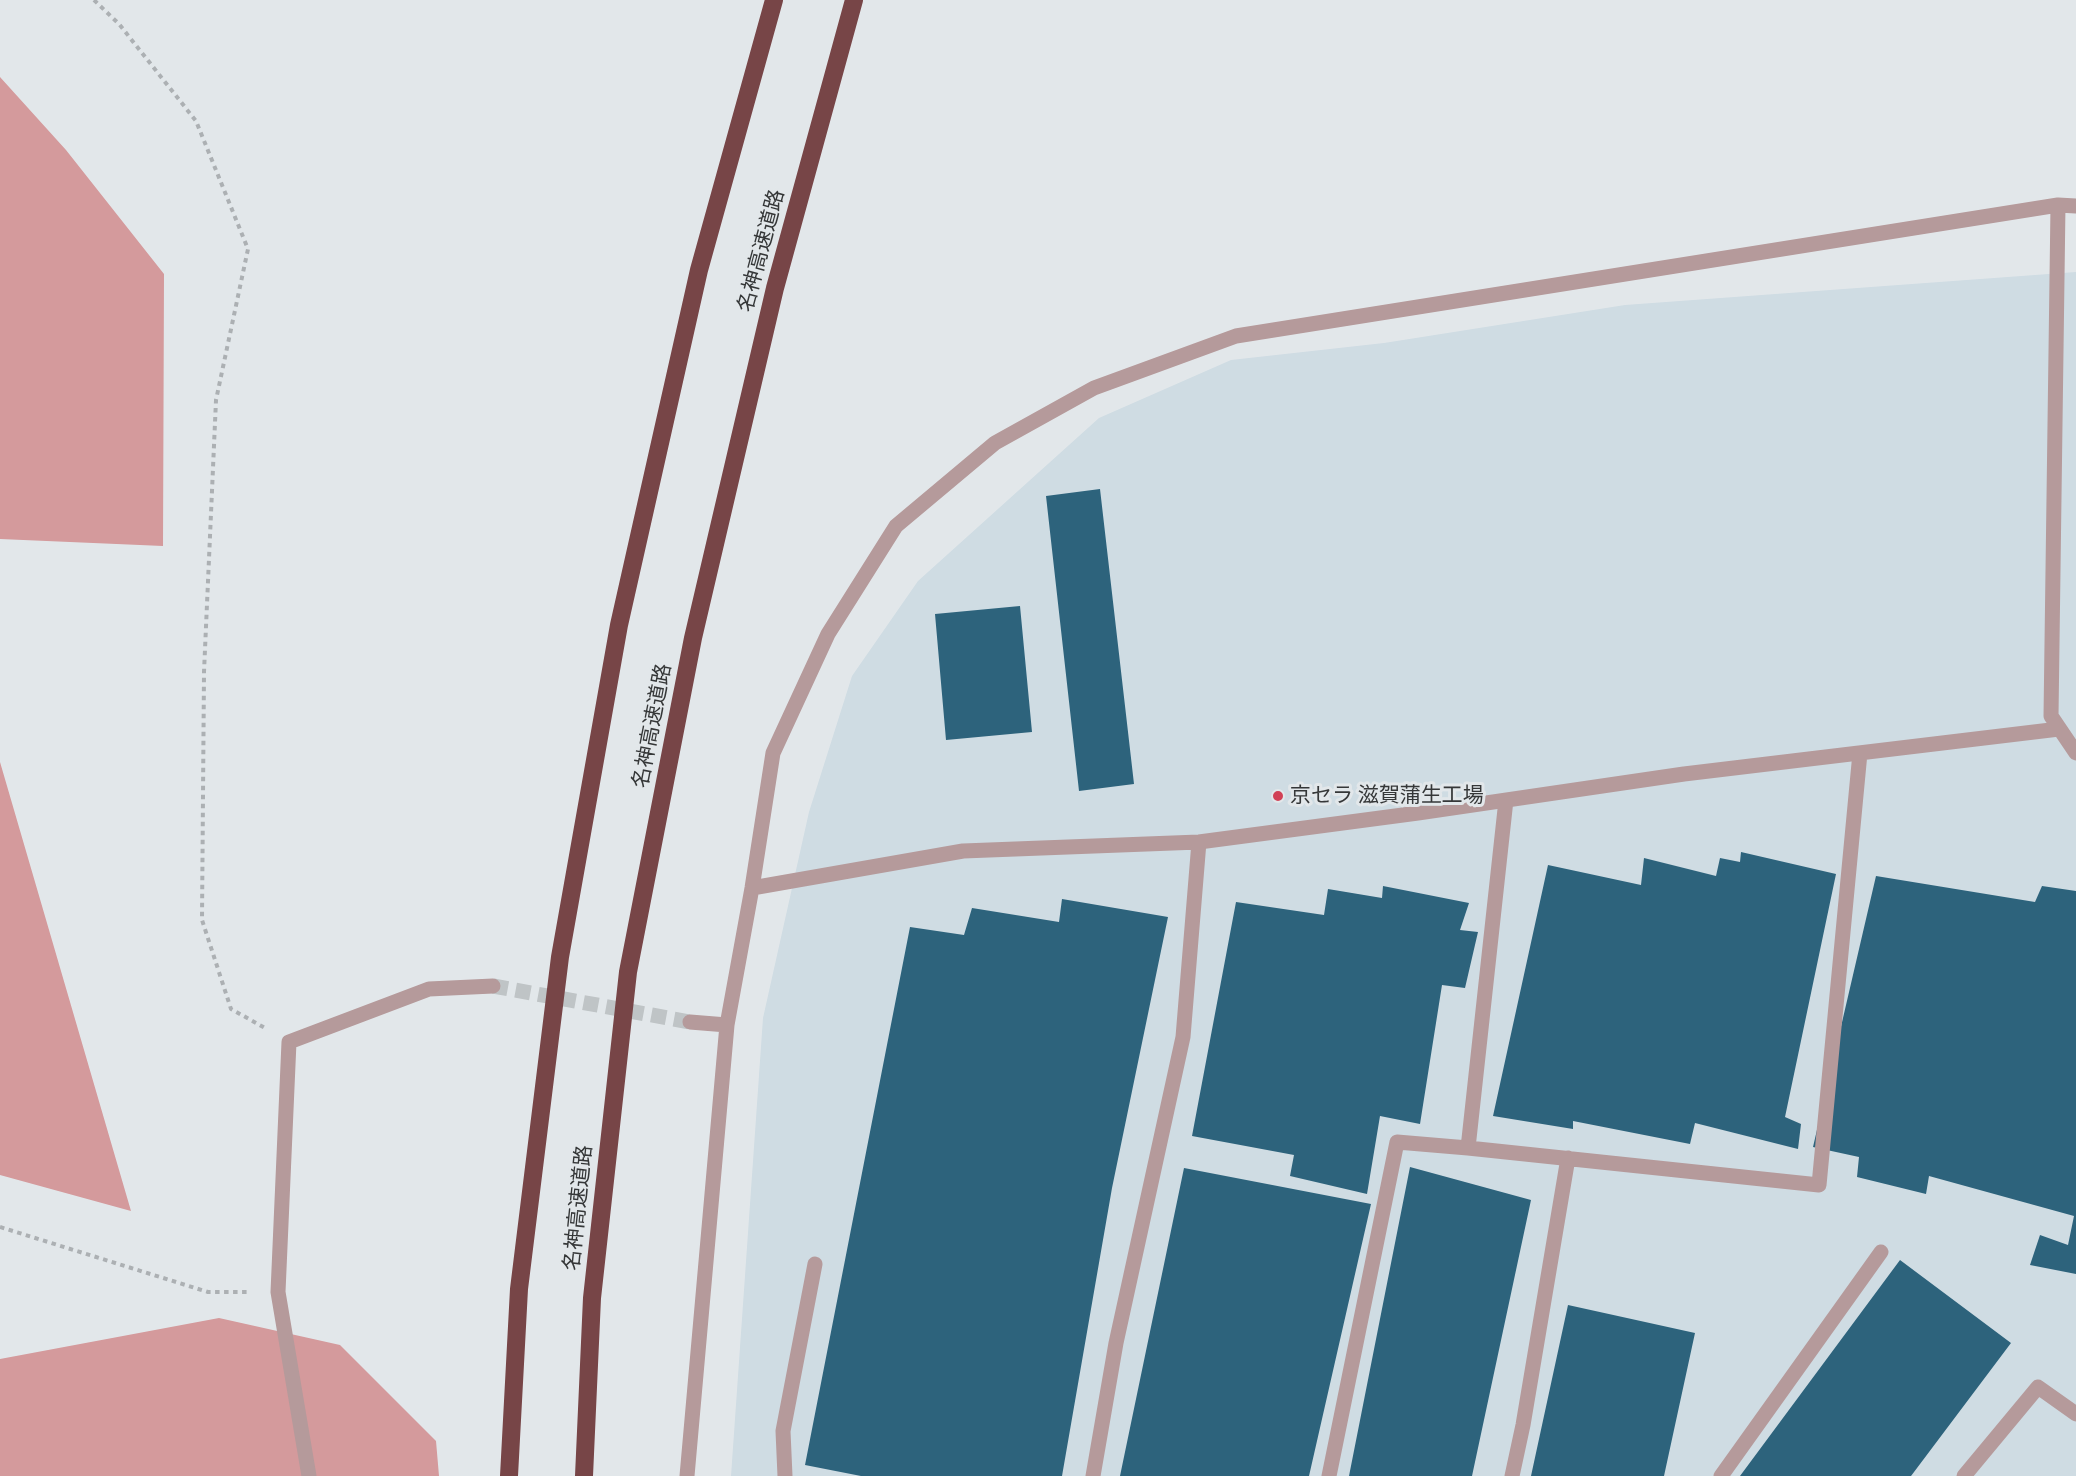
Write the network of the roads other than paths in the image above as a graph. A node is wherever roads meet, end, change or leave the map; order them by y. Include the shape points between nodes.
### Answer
1 (774, 0) edge
2 (854, 0) edge
3 (2058, 205) junction
4 (2076, 206) edge
5 (2059, 729) junction
6 (1860, 753) junction
7 (2076, 753) edge
8 (1506, 800) junction
9 (1199, 842) junction
10 (752, 888) junction
11 (493, 986) tunnel mouth
12 (690, 1022) tunnel mouth
13 (727, 1024) junction
14 (1468, 1148) junction
15 (1568, 1158) junction
16 (1881, 1252) dead end
17 (815, 1264) dead end
18 (2076, 1414) edge
19 (309, 1476) edge
20 (510, 1476) edge
21 (584, 1476) edge
22 (687, 1476) edge
23 (785, 1476) edge
24 (1093, 1476) edge
25 (1329, 1476) edge
26 (1512, 1476) edge
27 (1722, 1476) edge
28 (1964, 1476) edge

1 - 20 highway via 699,270 619,625 562,946 519,1288
2 - 21 highway, 名神高速道路 via 775,288 699,615 628,972 592,1298
3 - 4 street
3 - 5 street via 2051,716
3 - 10 street via 1236,336 1094,388 995,443 896,526 828,634 773,753
5 - 6 street
5 - 7 street
6 - 8 street
6 - 15 street via 1819,1185
8 - 9 street
8 - 14 street
9 - 10 street via 963,851
9 - 24 street via 1183,1037 1116,1343
10 - 13 street
11 - 19 street via 429,989 289,1042 278,1292
12 - 13 street
13 - 22 street
14 - 15 street
14 - 25 street via 1397,1142
15 - 26 street
16 - 27 street
17 - 23 street via 783,1431
18 - 28 street via 2038,1388

